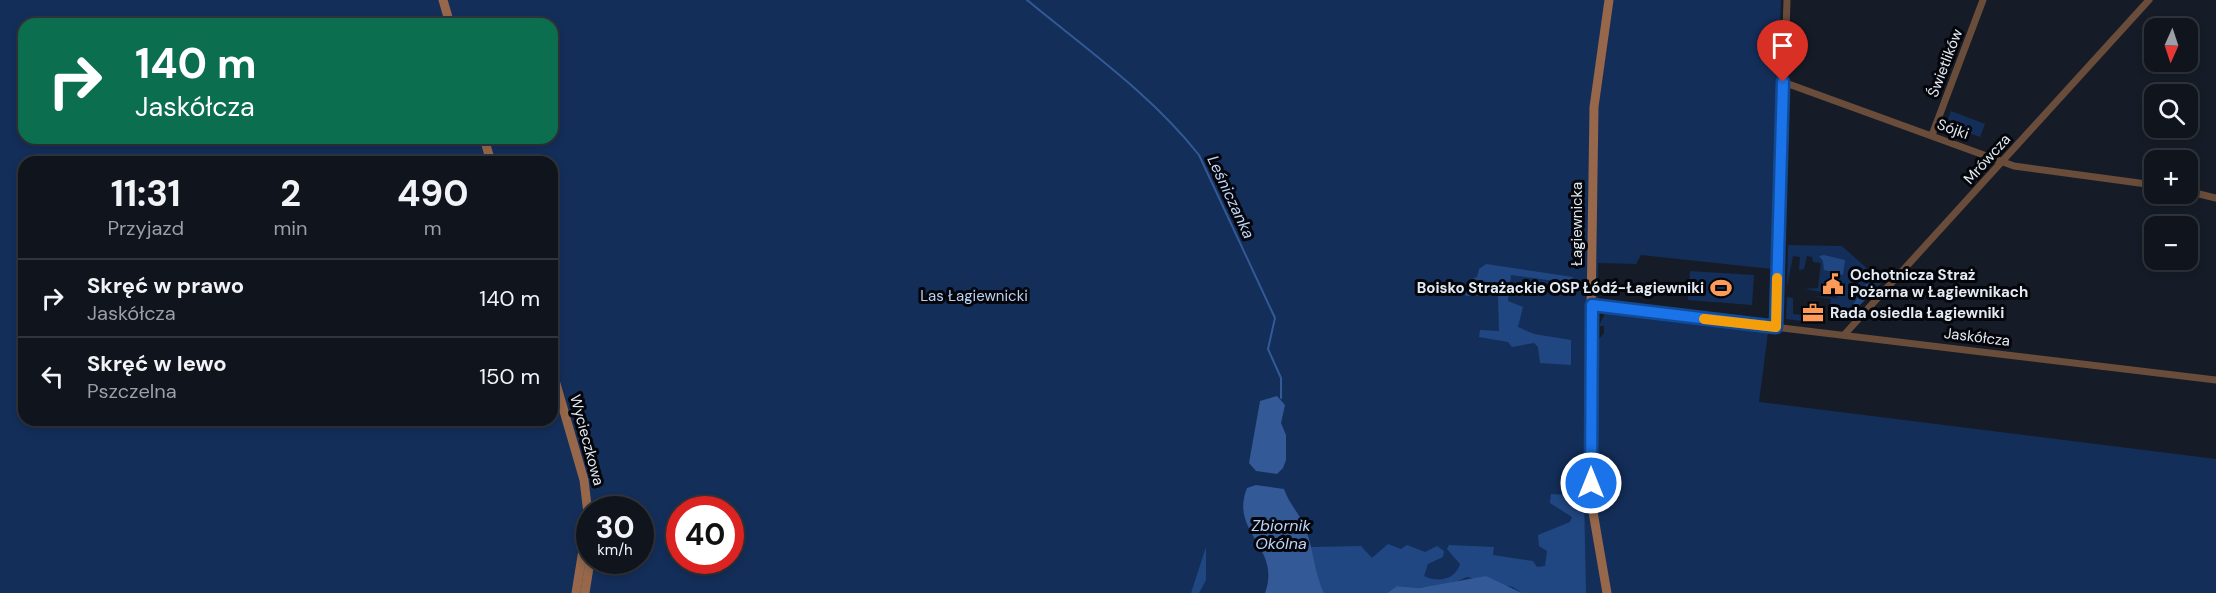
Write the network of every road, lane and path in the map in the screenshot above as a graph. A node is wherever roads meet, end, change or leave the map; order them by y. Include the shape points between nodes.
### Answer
1 (443, 0) edge
2 (1609, 0) edge
3 (1787, 0) edge
4 (1983, 0) edge
5 (2149, 0) edge
6 (448, 18) edge
7 (1783, 82) junction
8 (1932, 135) junction
9 (2003, 162) junction
10 (2144, 184) edge
11 (2198, 193) edge
12 (2216, 198) edge
13 (1592, 305) junction
14 (1776, 327) junction
15 (1844, 335) junction
16 (2216, 380) edge
17 (558, 391) edge
18 (586, 496) edge
19 (579, 574) edge
20 (588, 574) edge
21 (576, 593) edge
22 (585, 593) edge
23 (1607, 593) edge

1 - 6 street
2 - 13 street, Łagiewnicka via 1593,107
3 - 7 street
4 - 8 street, Świetlików
5 - 9 street, Mrówcza
7 - 8 street, Sójki
7 - 14 street
8 - 9 street, Sójki
9 - 10 street, Sójki
9 - 15 street, Mrówcza
11 - 12 street
13 - 14 street, Jaskółcza
13 - 23 street, Łagiewnicka via 1592,506
14 - 15 street, Jaskółcza
15 - 16 street, Jaskółcza
17 - 18 street, Wycieczkowa
19 - 21 street, Wycieczkowa
20 - 22 street

